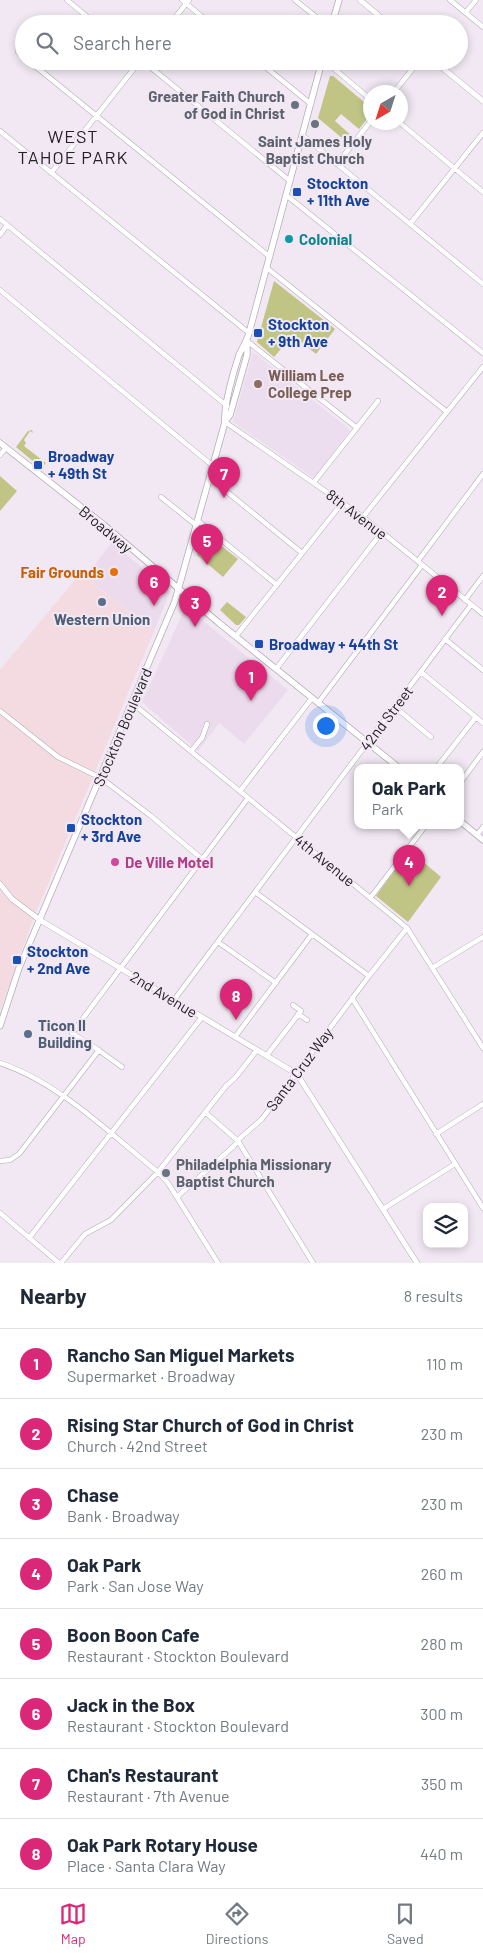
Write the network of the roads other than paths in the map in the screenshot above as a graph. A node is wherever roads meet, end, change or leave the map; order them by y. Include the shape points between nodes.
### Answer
1 (67, 0) edge
2 (295, 0) edge
3 (339, 0) edge
4 (360, 0) edge
5 (450, 0) edge
6 (476, 0) edge
7 (186, 1) edge
8 (466, 12) junction
9 (85, 15) edge
10 (176, 15) edge
11 (201, 15) edge
12 (314, 15) edge
13 (335, 15) edge
14 (378, 15) edge
15 (483, 27) edge
16 (40, 70) edge
17 (134, 70) edge
18 (153, 70) edge
19 (269, 70) edge
20 (321, 70) edge
21 (335, 70) edge
22 (412, 70) edge
23 (445, 70) edge
24 (400, 85) edge
25 (363, 93) edge
26 (483, 101) edge
27 (311, 104) junction
28 (96, 116) junction
29 (364, 130) edge
30 (408, 130) edge
31 (0, 132) edge
32 (483, 133) edge
33 (302, 135) junction
34 (337, 164) junction
35 (455, 169) junction
36 (51, 173) junction
37 (290, 180) junction
38 (483, 192) edge
39 (286, 195) junction
40 (0, 219) edge
41 (410, 224) junction
42 (8, 225) junction
43 (0, 235) edge
44 (270, 257) junction
45 (267, 268) junction
46 (483, 284) edge
47 (0, 290) edge
48 (249, 333) junction
49 (247, 341) junction
50 (483, 353) edge
51 (482, 369) edge
52 (378, 401) dead end
53 (227, 406) junction
54 (447, 412) junction
55 (225, 422) junction
56 (357, 428) junction
57 (0, 443) edge
58 (6, 448) junction
59 (0, 455) edge
60 (213, 466) junction
61 (483, 474) edge
62 (210, 478) junction
63 (314, 482) junction
64 (161, 497) dead end
65 (343, 502) junction
66 (363, 516) junction
67 (196, 522) junction
68 (382, 532) junction
69 (302, 553) junction
70 (420, 563) junction
71 (483, 576) edge
72 (277, 585) junction
73 (178, 589) junction
74 (465, 600) junction
75 (471, 604) junction
76 (483, 614) edge
77 (236, 636) junction
78 (445, 639) junction
79 (276, 669) junction
80 (483, 670) edge
81 (421, 672) junction
82 (312, 698) junction
83 (132, 703) junction
84 (318, 703) junction
85 (395, 707) junction
86 (0, 711) edge
87 (476, 717) junction
88 (483, 723) edge
89 (207, 724) dead end
90 (431, 737) dead end
91 (368, 741) junction
92 (192, 751) junction
93 (483, 752) edge
94 (395, 764) edge
95 (439, 764) edge
96 (100, 778) junction
97 (464, 778) edge
98 (240, 791) junction
99 (248, 798) junction
100 (464, 824) edge
101 (483, 827) edge
102 (423, 829) edge
103 (477, 835) junction
104 (297, 837) junction
105 (483, 840) edge
106 (202, 859) junction
107 (0, 884) edge
108 (255, 892) junction
109 (371, 897) junction
110 (40, 920) junction
111 (407, 928) junction
112 (312, 934) junction
113 (483, 937) edge
114 (218, 942) junction
115 (121, 968) junction
116 (432, 968) junction
117 (369, 976) junction
118 (276, 983) junction
119 (352, 998) junction
120 (174, 1000) junction
121 (294, 1005) dead end
122 (298, 1014) junction
123 (202, 1017) junction
124 (307, 1020) dead end
125 (0, 1024) edge
126 (235, 1037) junction
127 (483, 1048) edge
128 (99, 1050) junction
129 (257, 1050) junction
130 (267, 1055) junction
131 (0, 1063) edge
132 (122, 1067) dead end
133 (298, 1074) junction
134 (63, 1096) junction
135 (483, 1104) edge
136 (205, 1112) junction
137 (111, 1134) junction
138 (436, 1134) junction
139 (238, 1141) junction
140 (0, 1160) edge
141 (455, 1164) junction
142 (158, 1172) junction
143 (176, 1197) junction
144 (483, 1208) edge
145 (383, 1209) junction
146 (0, 1213) edge
147 (29, 1238) junction
148 (60, 1263) edge
149 (218, 1263) edge
150 (313, 1263) edge
151 (417, 1263) edge

1 - 9 street
2 - 12 street
3 - 13 main road
4 - 14 street
5 - 8 street
6 - 8 street
7 - 10 street
7 - 11 street
8 - 15 street
16 - 28 street
17 - 28 street
18 - 37 street
19 - 27 street
20 - 27 main road, Stockton Boulevard
21 - 25 street
22 - 24 street
23 - 26 street
27 - 33 main road, Stockton Boulevard
28 - 36 street
28 - 44 street
29 - 34 street
30 - 35 street
31 - 36 street
32 - 35 street
33 - 34 street
33 - 37 main road, Stockton Boulevard
34 - 41 street
35 - 38 street
35 - 41 street
36 - 48 street
37 - 39 main road, Stockton Boulevard
39 - 44 main road, Stockton Boulevard
39 - 50 street
40 - 42 street
41 - 46 street
42 - 43 street
42 - 53 street
44 - 45 main road, Stockton Boulevard
45 - 48 main road, Stockton Boulevard
45 - 54 street
47 - 60 street
48 - 49 main road, Stockton Boulevard
49 - 53 main road, Stockton Boulevard via 240,354
49 - 55 main road, Stockton Boulevard via 247,355 230,415
49 - 56 street
51 - 54 street
52 - 56 street
53 - 55 main road, Stockton Boulevard
54 - 66 street
55 - 60 main road, Stockton Boulevard
55 - 63 street, 8th Avenue
56 - 63 street
57 - 58 main road, Broadway
58 - 59 street
58 - 73 main road, Broadway via 104,525
60 - 62 main road, Stockton Boulevard
61 - 70 street
62 - 67 main road, Stockton Boulevard
62 - 69 street
63 - 65 street, 8th Avenue
64 - 67 street
65 - 66 street, 8th Avenue
65 - 69 street
66 - 68 street, 8th Avenue
67 - 72 street
67 - 73 main road, Stockton Boulevard
68 - 70 street, 8th Avenue
68 - 79 street
69 - 72 street
70 - 74 street, 8th Avenue
70 - 84 street
71 - 74 street
72 - 77 street
73 - 77 main road, Broadway
73 - 83 main road, Stockton Boulevard
74 - 75 street, 8th Avenue
75 - 76 street, 8th Avenue
75 - 78 street, 42nd Street
77 - 79 main road, Broadway
78 - 80 street
78 - 81 street, 42nd Street
79 - 82 main road, Broadway
81 - 85 street, 42nd Street
81 - 87 street
82 - 84 main road, Broadway
82 - 98 street
83 - 92 street, 4th Avenue
83 - 96 main road, Stockton Boulevard
84 - 91 main road, Broadway
85 - 90 street
85 - 91 street, 42nd Street
86 - 96 street via 58,757
87 - 88 street
87 - 95 street
89 - 92 street
91 - 94 main road, Broadway
91 - 104 street, 42nd Street
92 - 98 street, 4th Avenue
93 - 97 street
96 - 106 street
96 - 110 main road, Stockton Boulevard
98 - 99 street, 4th Avenue
99 - 104 street, 4th Avenue
99 - 106 street
100 - 103 main road
101 - 103 street
102 - 109 street
103 - 105 main road
104 - 108 street, 42nd Street
104 - 109 street, 4th Avenue
106 - 115 street
107 - 110 street, 2nd Avenue via 12,899
108 - 112 street
108 - 114 street, 42nd Street
109 - 111 street, 4th Avenue
110 - 115 street, 2nd Avenue
110 - 125 main road, Stockton Boulevard
111 - 116 street, 4th Avenue
111 - 117 street, Santa Cruz Way
112 - 117 street
112 - 118 street
113 - 116 street
114 - 118 street
114 - 120 street, 42nd Street
115 - 120 street, 2nd Avenue
115 - 128 street via 72,1033
116 - 127 street, 4th Avenue
117 - 119 street, Santa Cruz Way
118 - 126 street
119 - 133 street, Santa Cruz Way
119 - 138 street
120 - 123 street, 2nd Avenue
121 - 122 street via 301,1011
122 - 124 street
122 - 130 street
123 - 126 street, 2nd Avenue
123 - 137 street
126 - 129 street, 2nd Avenue
128 - 132 street
128 - 134 street
129 - 130 street, 2nd Avenue
129 - 136 street
130 - 133 street, 2nd Avenue
131 - 134 street via 20,1069
133 - 139 street, Santa Cruz Way via 262,1119
133 - 145 street, 2nd Avenue
134 - 137 street
134 - 140 street via 18,1154 10,1160
135 - 138 street
136 - 139 street
136 - 142 street
137 - 142 street
137 - 147 street
138 - 141 street
139 - 143 street, Santa Cruz Way
139 - 150 street
141 - 144 street
141 - 145 street
142 - 143 street
142 - 148 street via 111,1220 85,1234
143 - 149 street
145 - 151 street, 2nd Avenue
146 - 147 street
147 - 148 street

